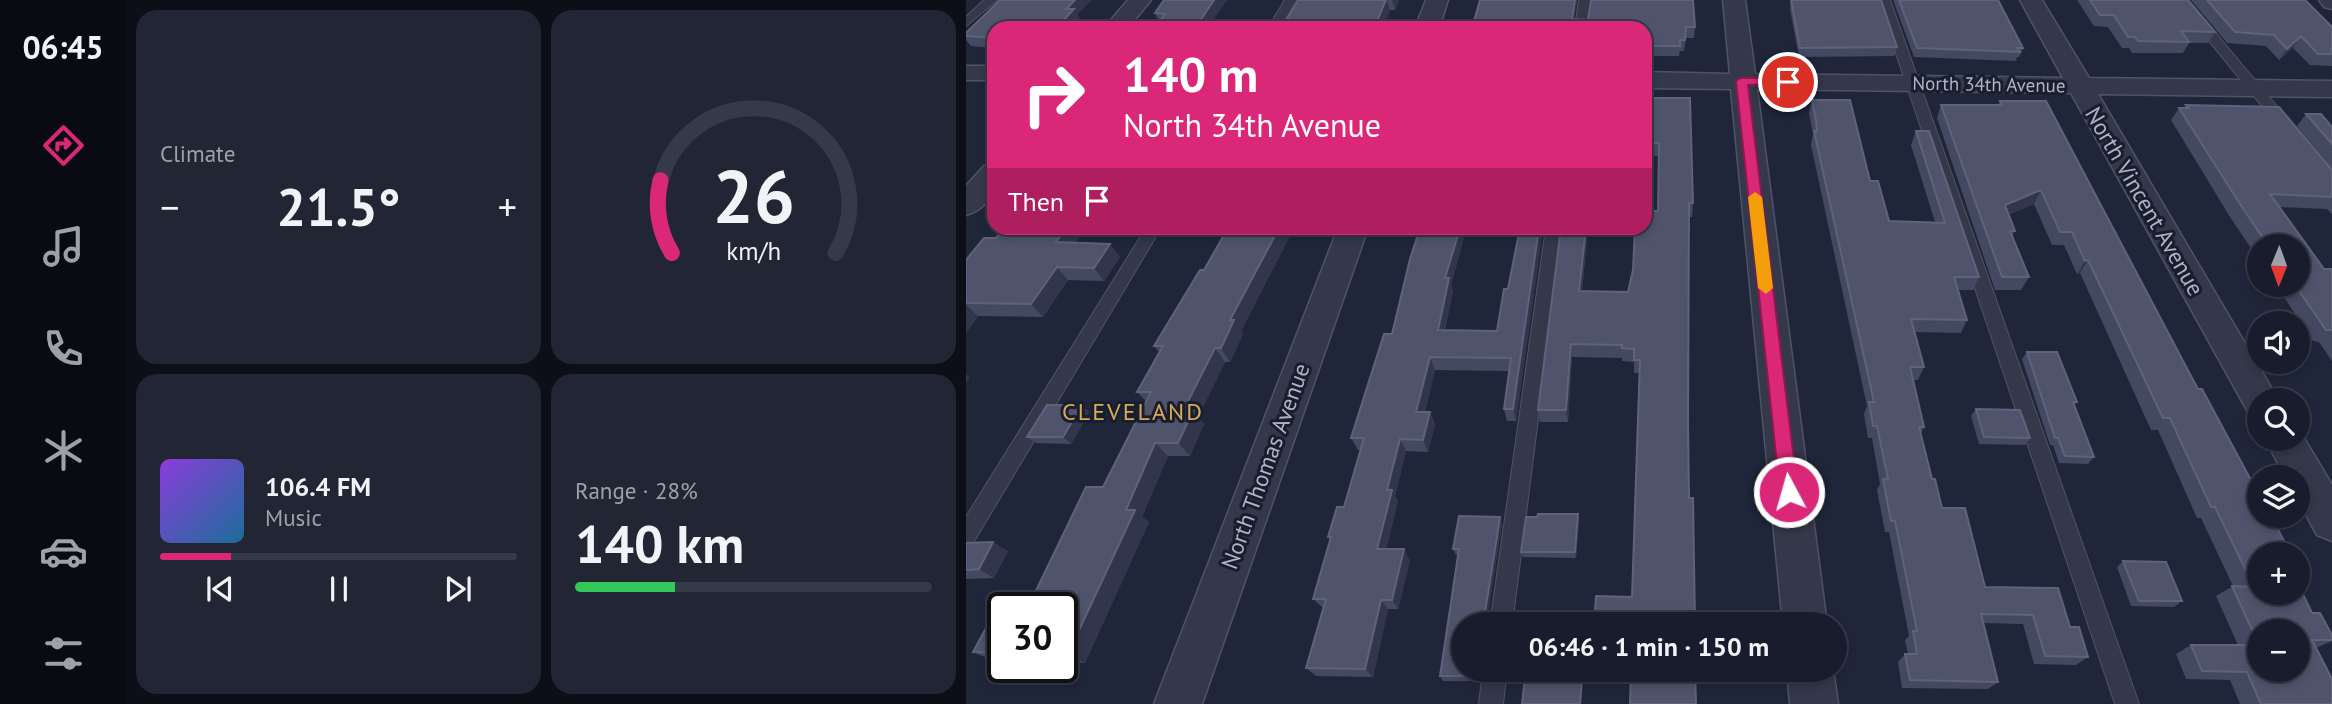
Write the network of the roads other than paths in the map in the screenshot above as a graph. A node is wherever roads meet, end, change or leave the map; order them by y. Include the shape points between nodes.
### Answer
1 (991, 0) edge
2 (1140, 0) edge
3 (1291, 0) edge
4 (1437, 0) edge
5 (1585, 0) edge
6 (1734, 0) edge
7 (1884, 0) edge
8 (2031, 0) edge
9 (2182, 0) edge
10 (1122, 21) edge
11 (1278, 21) edge
12 (1430, 21) edge
13 (1582, 21) edge
14 (966, 23) edge
15 (966, 73) edge
16 (987, 73) edge
17 (1652, 80) edge
18 (1741, 81) junction
19 (1913, 83) junction
20 (2078, 85) junction
21 (2255, 88) junction
22 (2332, 89) edge
23 (2292, 133) edge
24 (987, 180) edge
25 (966, 205) edge
26 (1149, 235) edge
27 (1350, 235) edge
28 (1553, 235) edge
29 (2253, 388) edge
30 (2291, 451) edge
31 (2332, 522) edge
32 (966, 536) edge
33 (1503, 612) edge
34 (1803, 612) edge
35 (1494, 682) edge
36 (1811, 682) edge
37 (1178, 704) edge
38 (1491, 704) edge
39 (1814, 704) edge
40 (2127, 704) edge

1 - 14 lane
2 - 10 street
3 - 11 lane
4 - 12 street
5 - 13 lane
6 - 18 street
7 - 19 lane
8 - 20 street, North Vincent Avenue
9 - 21 lane
15 - 16 street
17 - 18 street, North 34th Avenue
18 - 19 street, North 34th Avenue
18 - 34 street
19 - 20 street, North 34th Avenue
19 - 40 lane
20 - 21 street, North 34th Avenue
20 - 29 street, North Vincent Avenue
21 - 22 street, North 34th Avenue
21 - 23 lane
24 - 25 street
26 - 32 lane
27 - 37 street, North Thomas Avenue
28 - 33 lane
30 - 31 street
35 - 38 lane
36 - 39 street

